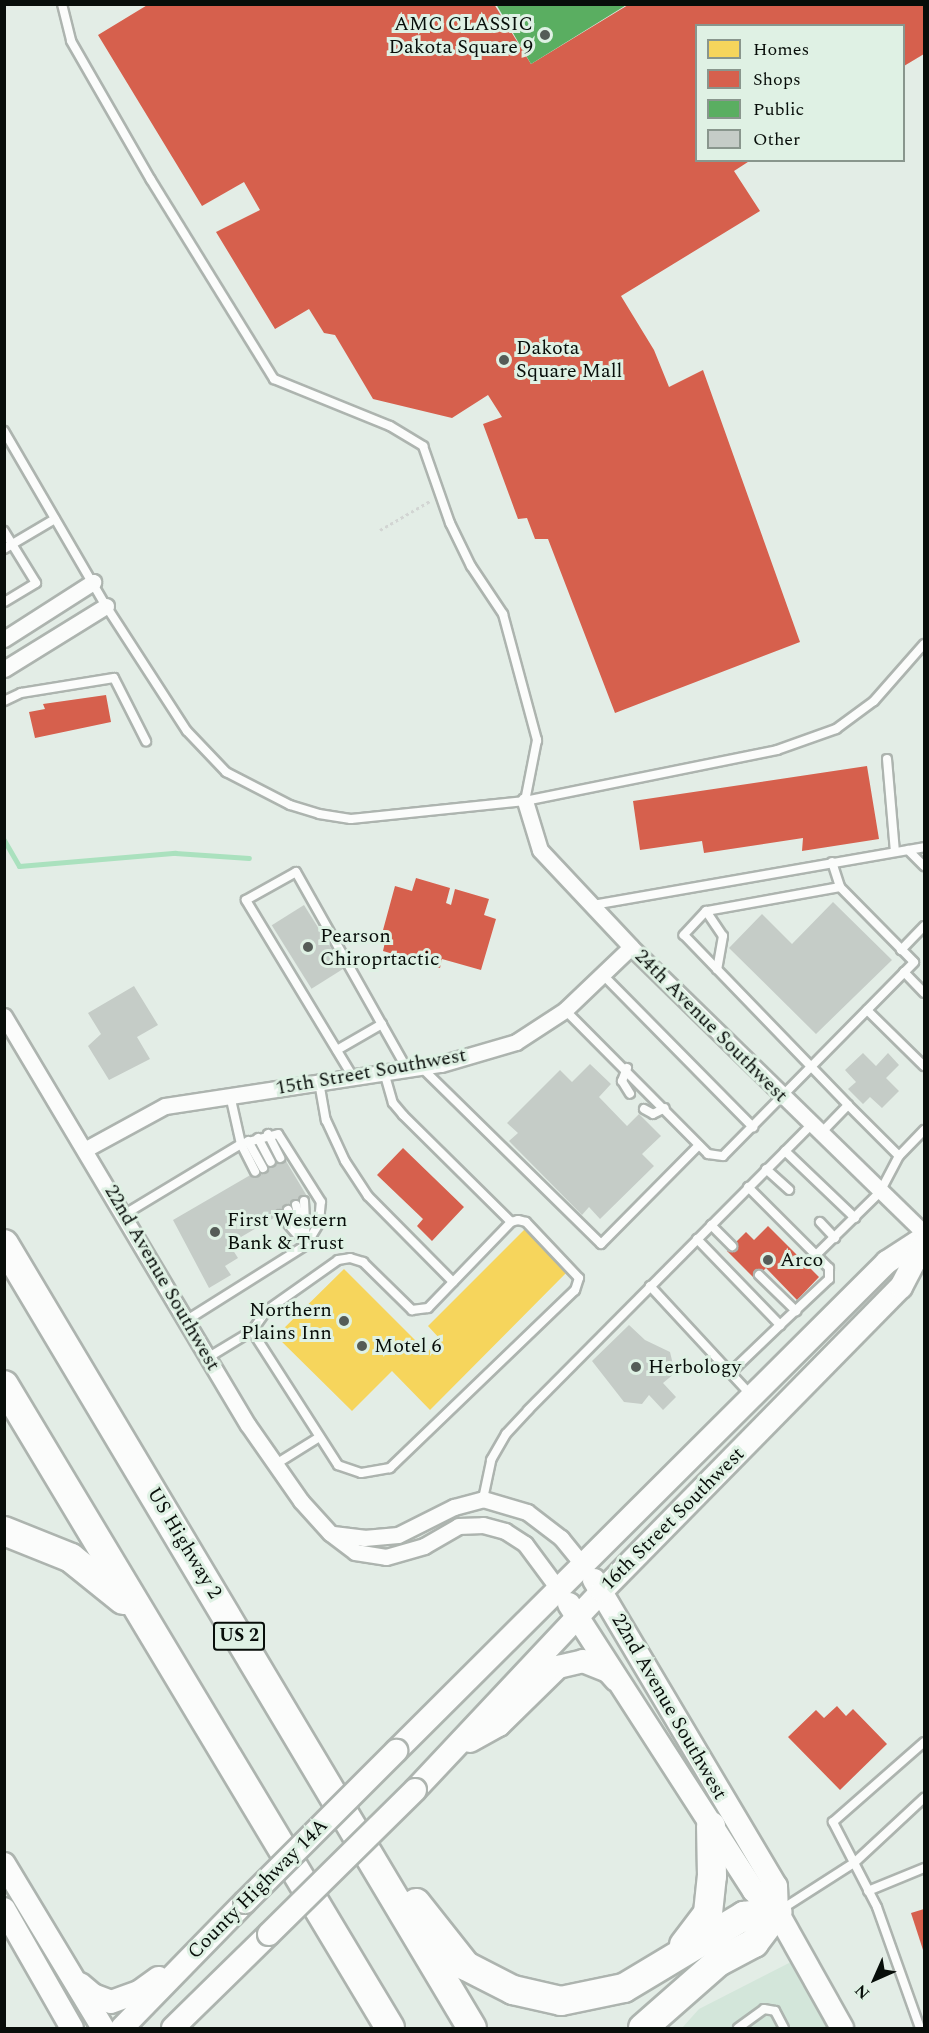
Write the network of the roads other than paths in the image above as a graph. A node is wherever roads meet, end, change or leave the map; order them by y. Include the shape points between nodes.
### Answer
1 (62, 4) edge
2 (4, 431) edge
3 (55, 519) junction
4 (4, 531) edge
5 (13, 544) junction
6 (4, 549) edge
7 (93, 582) junction
8 (4, 602) edge
9 (106, 606) junction
10 (4, 639) edge
11 (924, 644) edge
12 (4, 669) edge
13 (4, 701) edge
14 (146, 741) dead end
15 (887, 759) dead end
16 (525, 801) junction
17 (924, 847) edge
18 (908, 850) junction
19 (895, 852) junction
20 (832, 862) junction
21 (924, 866) edge
22 (840, 887) junction
23 (593, 905) junction
24 (706, 911) junction
25 (924, 926) edge
26 (631, 947) junction
27 (901, 950) junction
28 (717, 969) junction
29 (904, 972) junction
30 (603, 975) junction
31 (924, 993) edge
32 (565, 1010) junction
33 (867, 1010) junction
34 (4, 1016) edge
35 (382, 1024) junction
36 (337, 1050) junction
37 (924, 1065) edge
38 (414, 1068) junction
39 (627, 1068) junction
40 (811, 1068) junction
41 (384, 1072) junction
42 (353, 1077) junction
43 (319, 1082) junction
44 (630, 1094) dead end
45 (230, 1095) junction
46 (783, 1097) junction
47 (848, 1105) junction
48 (665, 1108) junction
49 (644, 1109) dead end
50 (753, 1126) junction
51 (816, 1128) junction
52 (924, 1130) edge
53 (268, 1134) junction
54 (258, 1138) junction
55 (245, 1142) junction
56 (699, 1145) junction
57 (86, 1149) junction
58 (785, 1151) junction
59 (899, 1156) junction
60 (280, 1158) dead end
61 (272, 1162) dead end
62 (766, 1169) junction
63 (259, 1170) dead end
64 (748, 1187) junction
65 (789, 1190) dead end
66 (880, 1192) junction
67 (304, 1201) dead end
68 (296, 1205) dead end
69 (288, 1210) dead end
70 (125, 1214) junction
71 (280, 1215) dead end
72 (855, 1218) junction
73 (511, 1222) junction
74 (820, 1222) dead end
75 (711, 1225) junction
76 (924, 1233) edge
77 (834, 1238) junction
78 (924, 1238) edge
79 (697, 1239) junction
80 (924, 1243) edge
81 (4, 1244) edge
82 (306, 1245) junction
83 (732, 1246) dead end
84 (816, 1255) junction
85 (759, 1275) dead end
86 (453, 1282) junction
87 (650, 1286) junction
88 (796, 1311) junction
89 (187, 1320) junction
90 (780, 1325) junction
91 (252, 1331) junction
92 (209, 1357) junction
93 (730, 1373) junction
94 (4, 1385) edge
95 (750, 1394) junction
96 (318, 1438) junction
97 (276, 1464) junction
98 (483, 1499) junction
99 (4, 1531) edge
100 (330, 1533) junction
101 (582, 1564) junction
102 (560, 1590) junction
103 (602, 1591) junction
104 (139, 1612) junction
105 (578, 1616) junction
106 (625, 1688) junction
107 (924, 1742) edge
108 (453, 1750) junction
109 (396, 1751) joint
110 (415, 1790) joint
111 (924, 1798) edge
112 (348, 1816) junction
113 (711, 1826) junction
114 (854, 1863) junction
115 (4, 1864) edge
116 (924, 1869) edge
117 (868, 1892) junction
118 (4, 1909) edge
119 (777, 1912) junction
120 (204, 1943) junction
121 (679, 1952) junction
122 (69, 1974) junction
123 (72, 2028) edge
124 (103, 2028) edge
125 (122, 2028) edge
126 (173, 2028) edge
127 (390, 2028) edge
128 (472, 2028) edge
129 (644, 2028) edge
130 (738, 2028) edge
131 (784, 2028) edge
132 (842, 2028) edge
133 (920, 2028) edge

1 - 16 lane via 71,40 151,180 274,379 390,426 423,446 471,567 503,614 534,721 537,740
2 - 3 lane
3 - 5 lane
3 - 7 lane
4 - 5 lane
5 - 6 lane
5 - 8 lane via 36,584
7 - 9 lane
7 - 10 street
9 - 12 street
9 - 16 lane via 187,731 209,755 226,772 290,805 351,819
11 - 16 lane via 873,701 836,729 777,750
13 - 14 lane via 21,693 114,678
15 - 19 lane
16 - 23 street, 24th Avenue Southwest via 540,850
17 - 18 lane
18 - 19 lane
18 - 21 lane
19 - 20 lane
20 - 22 lane
20 - 23 lane
22 - 24 lane
22 - 27 lane
23 - 26 street, 24th Avenue Southwest
24 - 28 lane via 723,936
24 - 28 lane via 684,935
25 - 27 lane
26 - 30 street, 15th Street Southwest
26 - 46 street, 24th Avenue Southwest
27 - 29 lane via 914,962
28 - 40 lane
29 - 31 lane
29 - 33 lane
30 - 32 street, 15th Street Southwest
30 - 50 lane
32 - 38 street, 15th Street Southwest via 516,1042
32 - 39 lane
33 - 37 lane
33 - 40 lane
34 - 57 street, 22nd Avenue Southwest
35 - 36 lane
35 - 36 lane via 296,872 246,900
35 - 38 lane
36 - 42 lane
38 - 41 street, 15th Street Southwest
38 - 56 lane via 601,1244
39 - 44 lane via 622,1081
39 - 48 lane
40 - 46 lane
40 - 47 lane
41 - 42 street, 15th Street Southwest
41 - 73 lane via 393,1103 403,1115
42 - 43 street, 15th Street Southwest
43 - 45 street, 15th Street Southwest
43 - 86 lane via 326,1120 345,1161 368,1196
45 - 55 lane
45 - 57 street, 15th Street Southwest via 165,1106
46 - 50 lane
46 - 51 street, 24th Avenue Southwest
47 - 51 lane
47 - 59 lane
48 - 49 lane via 653,1114
48 - 56 lane
50 - 56 lane via 723,1156 708,1154
51 - 58 lane
51 - 66 street, 24th Avenue Southwest
52 - 59 lane
53 - 54 lane
53 - 60 lane
53 - 82 lane via 283,1138 321,1202 319,1223
54 - 55 lane
54 - 61 lane
55 - 63 lane
55 - 70 lane
57 - 70 street, 22nd Avenue Southwest
58 - 62 lane
58 - 72 lane
59 - 66 lane
62 - 64 lane
62 - 65 lane
64 - 75 lane
64 - 84 lane
66 - 72 lane
66 - 76 street, 24th Avenue Southwest
67 - 82 lane
68 - 82 lane
69 - 82 lane
70 - 89 street, 22nd Avenue Southwest
71 - 82 lane
72 - 77 lane
73 - 86 lane
73 - 96 lane via 526,1222 572,1270 579,1278 575,1290 390,1468 361,1473 338,1465
74 - 77 lane
75 - 79 lane
75 - 83 lane
77 - 84 lane
78 - 95 main road, 16th Street Southwest via 886,1262
79 - 87 lane
79 - 90 lane
80 - 103 main road, 16th Street Southwest via 901,1287
81 - 112 highway, US Highway 2 / US 2
82 - 89 lane
84 - 88 lane via 829,1269 829,1279
85 - 88 lane
86 - 91 lane via 428,1308 412,1310 363,1262 338,1260 266,1311
87 - 93 lane
87 - 98 lane via 506,1434 491,1460
88 - 90 lane
89 - 92 street, 22nd Avenue Southwest
90 - 93 lane
91 - 92 lane
91 - 96 lane
92 - 97 street, 22nd Avenue Southwest
93 - 95 lane
94 - 104 highway
95 - 101 main road, 16th Street Southwest
96 - 97 lane
97 - 100 street, 22nd Avenue Southwest via 301,1501
98 - 100 street via 454,1507 398,1534 364,1538
98 - 101 street, 22nd Avenue Southwest via 527,1512 561,1538
99 - 104 highway via 71,1557
100 - 102 street, 22nd Avenue Southwest via 355,1552 386,1557 424,1546 458,1526 483,1525 505,1531 525,1544
101 - 102 main road, 16th Street Southwest
101 - 103 main road, 22nd Avenue Southwest
102 - 105 main road, 22nd Avenue Southwest
102 - 109 main road, 16th Street Southwest
103 - 105 main road, 16th Street Southwest
103 - 119 main road, 22nd Avenue Southwest via 673,1718 776,1886
104 - 127 highway
105 - 106 main road, 22nd Avenue Southwest
105 - 108 main road, 16th Street Southwest
106 - 108 main road via 608,1671 584,1661 558,1667 499,1725
106 - 113 main road, 22nd Avenue Southwest
107 - 114 lane via 833,1822
108 - 110 main road, 16th Street Southwest
109 - 120 main road, County Highway 14A, bridge
110 - 126 main road, County Highway 14A, bridge
111 - 114 lane
112 - 121 highway via 466,1966 513,1990 561,2001 624,1988
112 - 128 highway, US Highway 2 / US 2
113 - 119 main road, 22nd Avenue Southwest via 754,1891
113 - 121 highway via 708,1913
114 - 117 lane
114 - 119 lane
115 - 122 main road
116 - 117 lane
117 - 133 lane
118 - 123 main road
119 - 121 highway via 744,1916
119 - 129 highway via 754,1943 718,1962
119 - 132 main road, 22nd Avenue Southwest
120 - 122 main road via 139,1992 111,2002 93,1995
120 - 125 main road, County Highway 14A
122 - 124 main road
130 - 131 lane via 764,2009 775,2011

